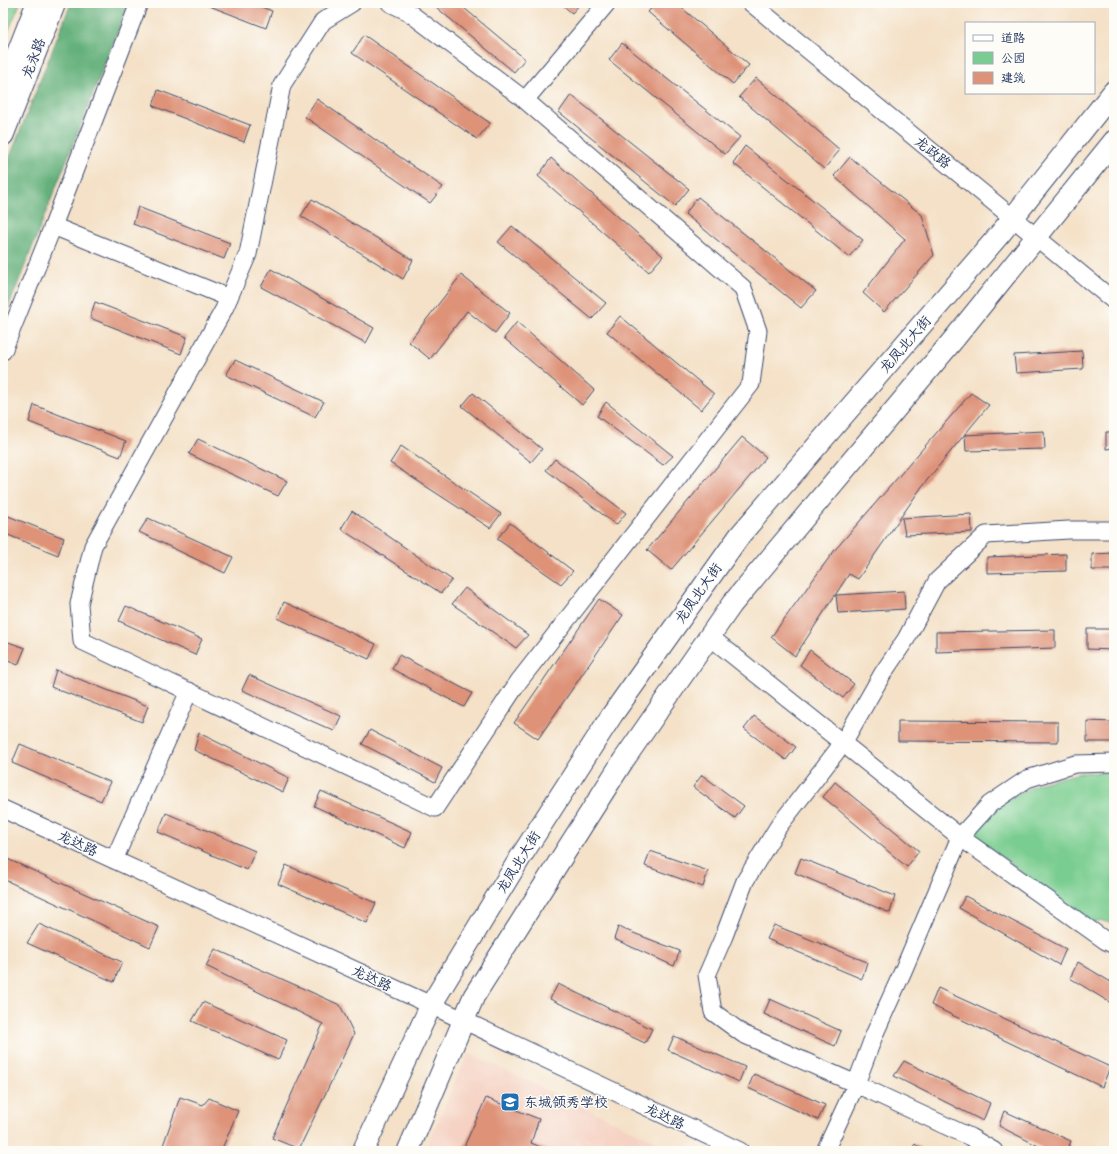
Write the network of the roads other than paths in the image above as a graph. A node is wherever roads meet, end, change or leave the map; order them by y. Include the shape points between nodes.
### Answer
1 (37, 3) edge
2 (54, 3) edge
3 (140, 3) edge
4 (352, 3) edge
5 (390, 3) edge
6 (607, 3) edge
7 (751, 3) edge
8 (3, 90) edge
9 (1114, 91) edge
10 (526, 100) junction
11 (3, 135) edge
12 (1114, 141) edge
13 (1013, 217) junction
14 (53, 226) junction
15 (1036, 237) junction
16 (229, 298) junction
17 (1114, 301) edge
18 (3, 351) edge
19 (1114, 530) edge
20 (709, 636) junction
21 (188, 691) junction
22 (843, 743) junction
23 (1114, 763) edge
24 (3, 809) edge
25 (960, 837) junction
26 (114, 860) junction
27 (1114, 946) edge
28 (431, 1005) junction
29 (463, 1021) junction
30 (856, 1084) junction
31 (363, 1151) edge
32 (408, 1151) edge
33 (740, 1151) edge
34 (825, 1151) edge
35 (994, 1151) edge

1 - 8 main road, 龙永路
2 - 11 main road, 龙永路
3 - 14 street
4 - 16 street via 323,22 282,85 248,254
5 - 10 street via 407,11
6 - 10 street
7 - 13 street, 龙政路
9 - 13 main road, 龙凤北大街
10 - 21 street via 743,288 758,331 751,384 519,681 435,808
12 - 15 main road
13 - 15 street, 龙政路
13 - 28 main road, 龙凤北大街 via 740,535 612,715 520,858
14 - 16 street
14 - 18 street
15 - 17 street, 龙政路
15 - 20 main road via 732,604
16 - 21 street via 93,546 79,604 82,641
19 - 22 street via 986,535 937,581 906,639 883,673
20 - 22 street
20 - 29 main road via 623,761 474,996
21 - 26 street
22 - 25 street
22 - 30 street via 778,827 745,881 707,975 713,1012 743,1034
23 - 25 street via 1074,764 1027,779 990,804
24 - 26 street, 龙达路
25 - 27 street
25 - 30 street via 875,1033
26 - 28 street, 龙达路
28 - 29 street, 龙达路
28 - 31 main road, 龙凤北大街
29 - 32 main road
29 - 33 street, 龙达路
30 - 34 street
30 - 35 street via 970,1137

